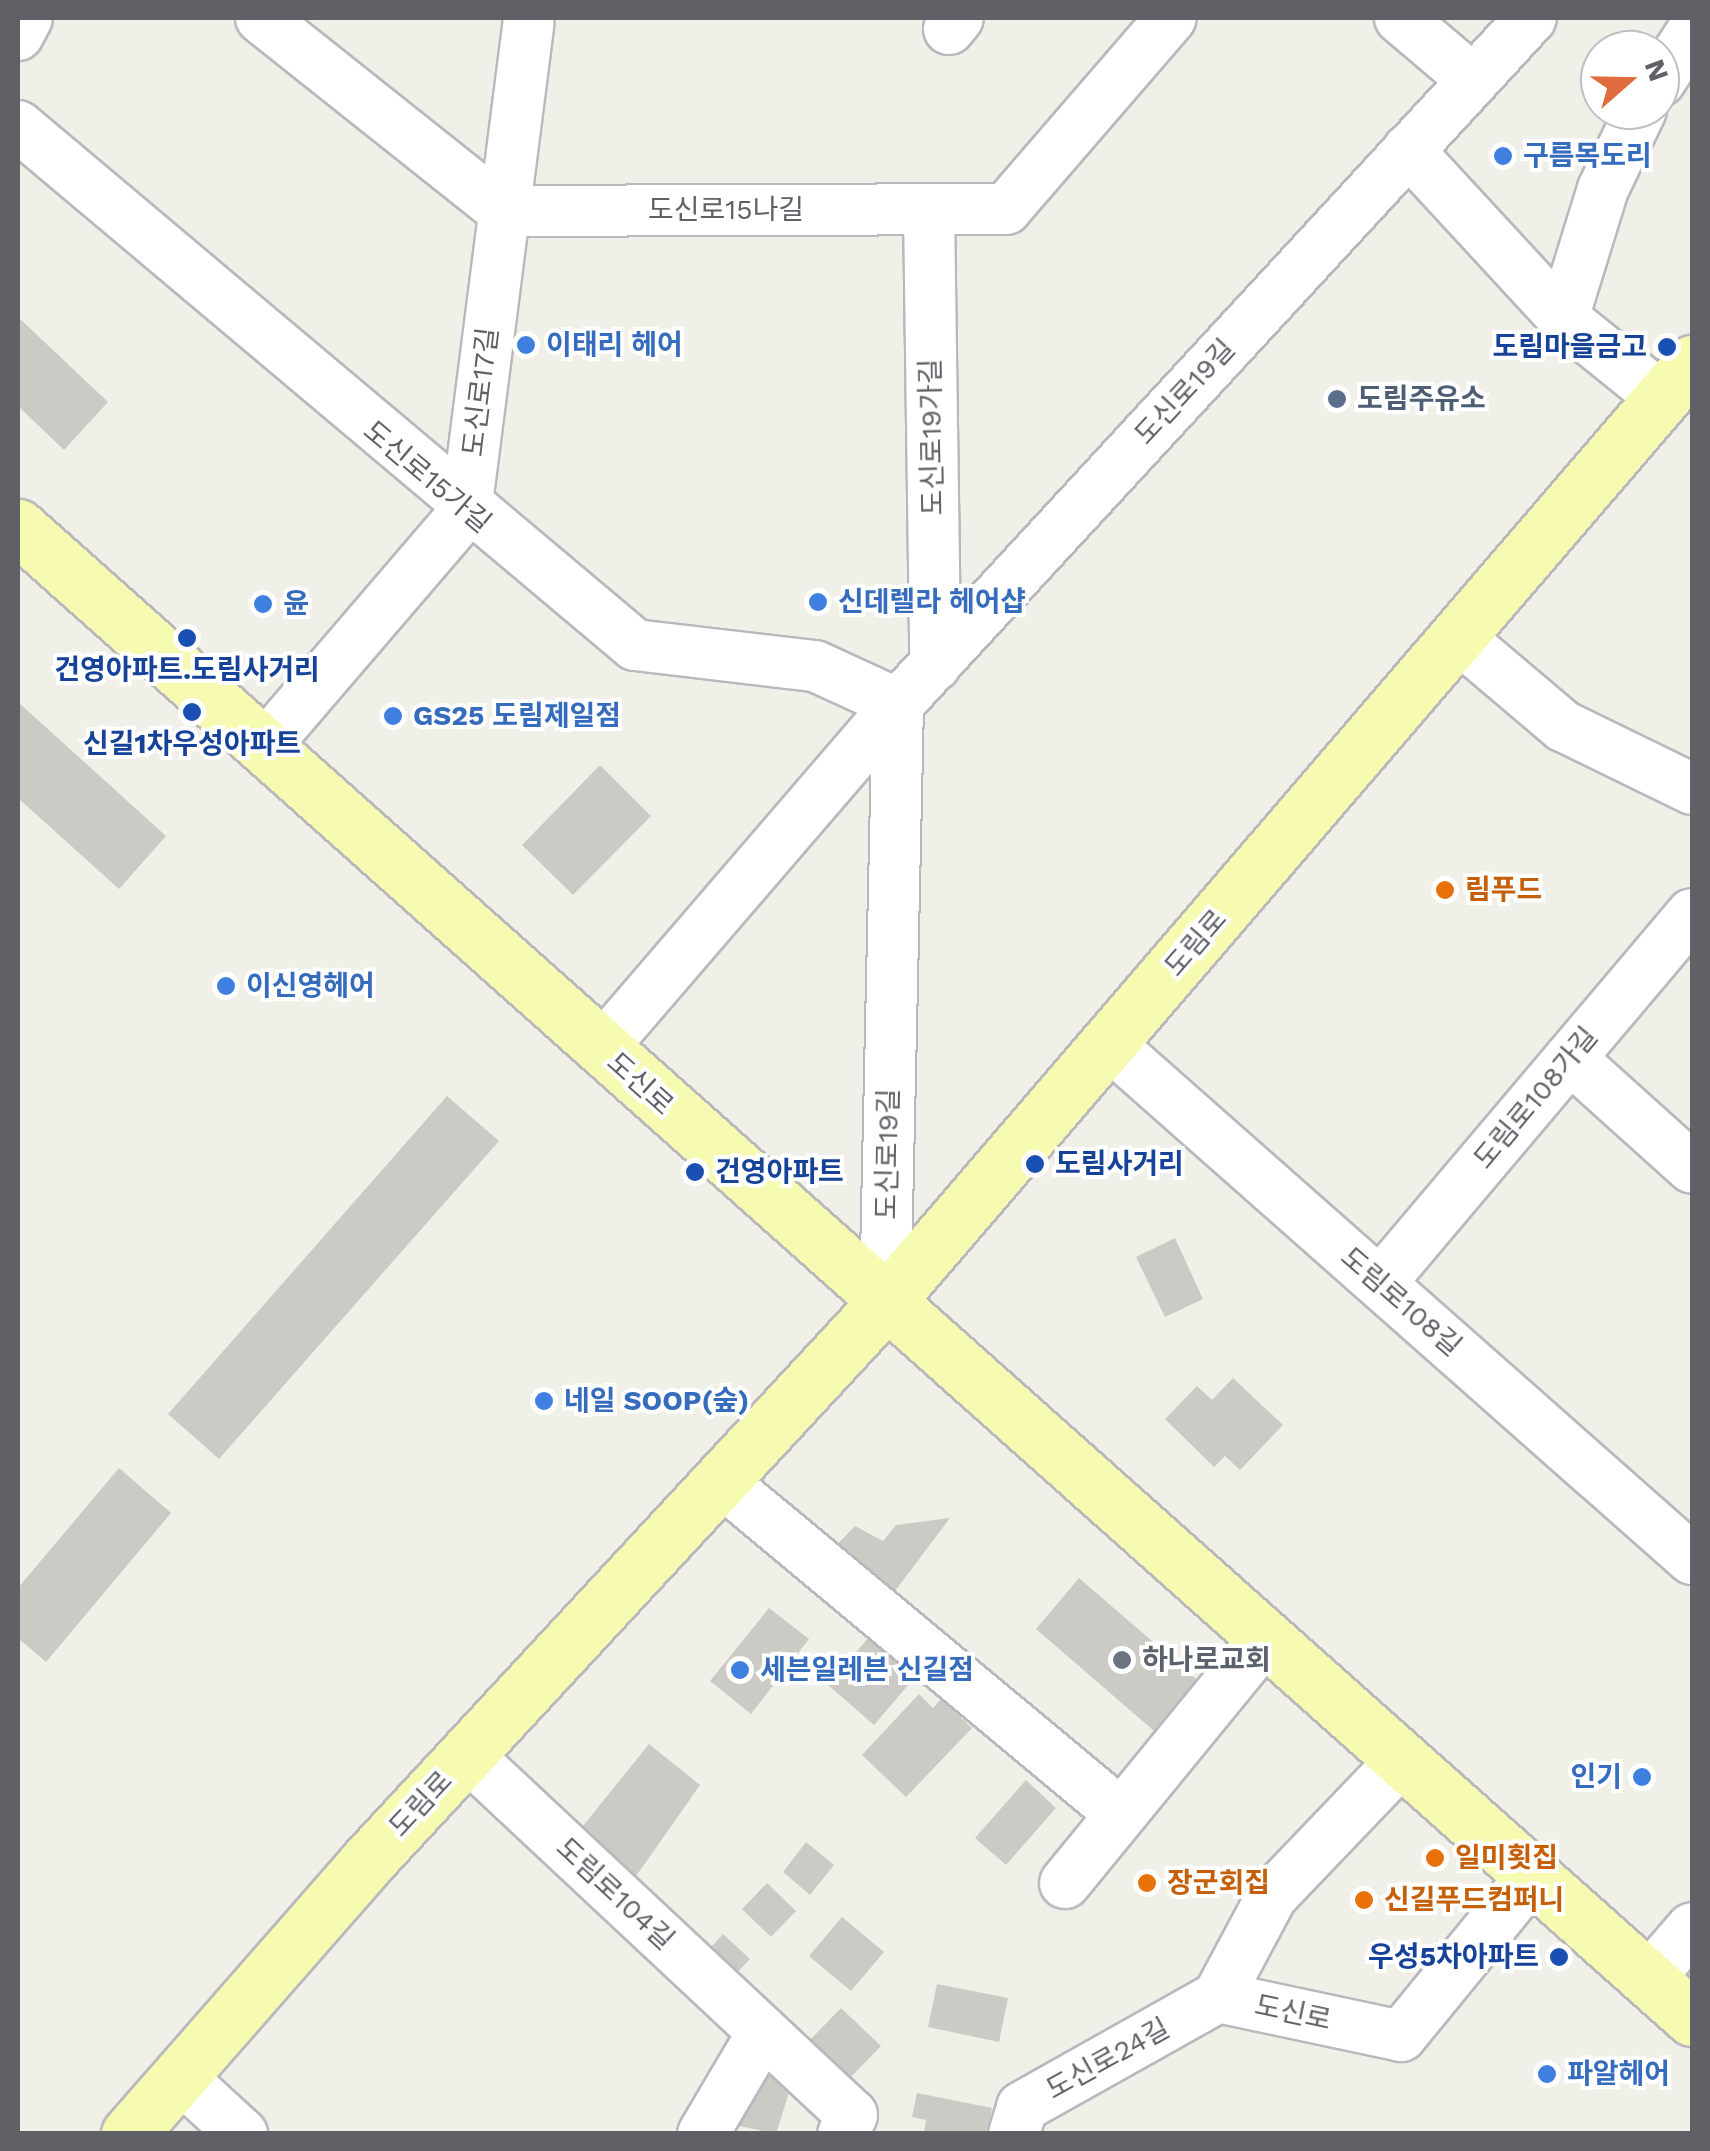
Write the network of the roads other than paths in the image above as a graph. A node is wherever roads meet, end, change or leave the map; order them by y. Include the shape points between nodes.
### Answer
1 (27, 18) edge
2 (261, 18) edge
3 (1171, 18) edge
4 (1400, 18) edge
5 (1530, 18) edge
6 (528, 24) dead end
7 (18, 35) edge
8 (1473, 80) junction
9 (18, 126) edge
10 (1631, 130) edge
11 (1408, 150) junction
12 (929, 209) junction
13 (504, 211) junction
14 (1563, 318) junction
15 (1677, 380) edge
16 (466, 511) junction
17 (18, 527) edge
18 (1458, 637) junction
19 (935, 665) junction
20 (898, 704) junction
21 (264, 747) junction
22 (1692, 789) edge
23 (1692, 914) edge
24 (1109, 1044) junction
25 (601, 1049) junction
26 (1570, 1058) junction
27 (1692, 1168) edge
28 (1380, 1283) junction
29 (885, 1303) junction
30 (721, 1480) junction
31 (1692, 1559) edge
32 (1264, 1640) junction
33 (467, 1755) junction
34 (1400, 1762) junction
35 (1121, 1814) junction
36 (1531, 1877) junction
37 (1065, 1883) dead end
38 (1692, 1928) edge
39 (1648, 1979) junction
40 (1218, 1997) junction
41 (1692, 2018) edge
42 (763, 2032) junction
43 (179, 2076) junction
44 (129, 2134) edge
45 (242, 2134) edge
46 (704, 2134) edge
47 (843, 2134) edge
48 (1014, 2134) edge

1 - 7 street
2 - 13 street
3 - 12 street, 도신로15나길 via 1006,209
4 - 8 street
5 - 8 street, 도신로19길
6 - 13 street, 도신로17길
8 - 11 street, 도신로19길
9 - 16 street, 도신로15가길
10 - 14 street via 1603,189
11 - 14 street, 도림로
11 - 19 street, 도신로19길
12 - 13 street, 도신로15나길
12 - 19 street, 도신로19가길
13 - 16 street, 도신로17길
14 - 15 street, 도림로
15 - 18 main road, 도림로
16 - 20 street, 도신로15가길 via 634,645 816,666
16 - 21 street
17 - 21 main road, 도신로
18 - 22 street via 1564,726
18 - 24 main road, 도림로
19 - 20 street, 도신로19길
20 - 25 street, 도신로19길
20 - 29 street, 도신로19길
21 - 25 main road, 도신로
23 - 26 street, 도림로108가길
24 - 28 street, 도림로108길
24 - 29 main road, 도림로
25 - 29 main road, 도신로
26 - 27 street
26 - 28 street, 도림로108가길
28 - 31 street, 도림로108길
29 - 30 main road, 도림로
29 - 32 main road, 도신로
30 - 33 main road, 도림로
30 - 35 street
32 - 34 main road, 도신로
32 - 35 street
33 - 42 street, 도림로104길
33 - 43 main road, 도림로
34 - 36 main road, 도신로
34 - 40 street, 도신로 via 1272,1896
35 - 37 street
36 - 39 main road, 도신로
36 - 40 street, 도신로 via 1400,2036
38 - 39 street
39 - 41 main road, 도신로
40 - 48 street, 도신로24길 via 1022,2107
42 - 46 street
42 - 47 street, 도림로104길 via 852,2115
43 - 44 main road, 도림로
43 - 45 street

